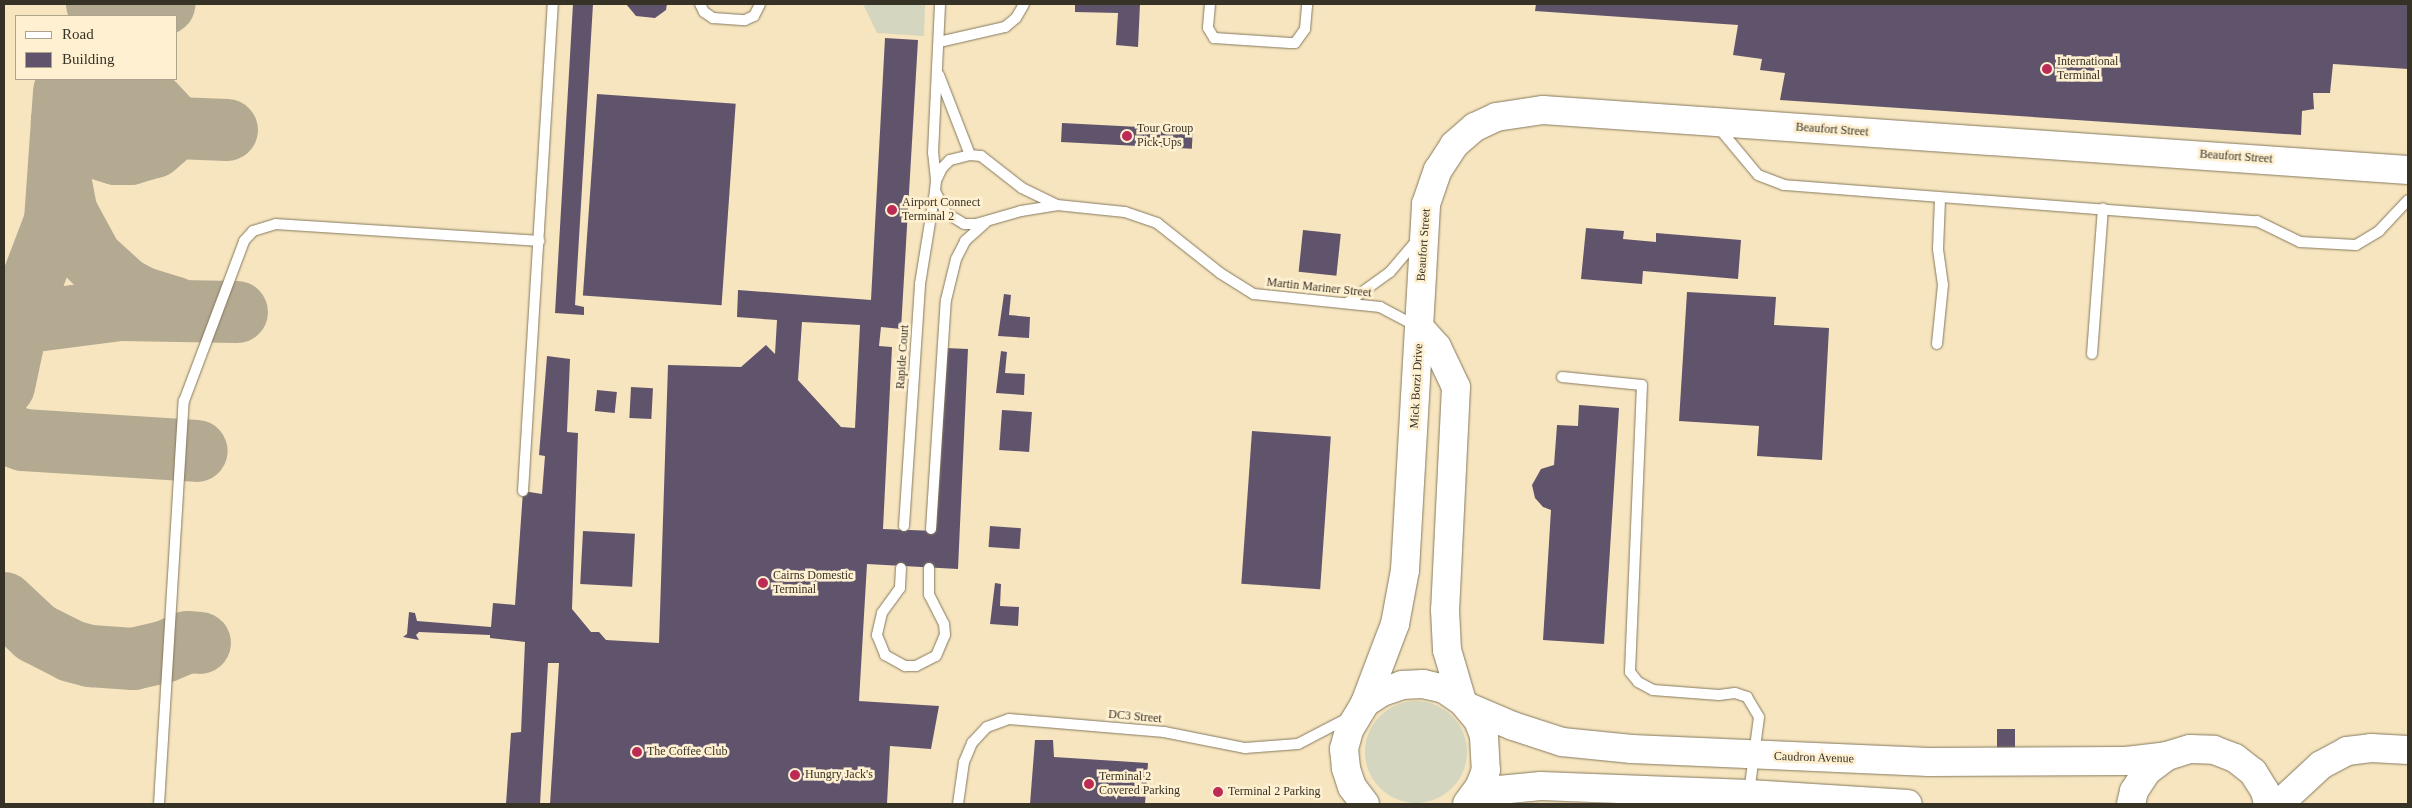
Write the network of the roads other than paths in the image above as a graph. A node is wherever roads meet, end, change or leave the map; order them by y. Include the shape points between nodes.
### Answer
1 (552, 4) edge
2 (700, 4) edge
3 (760, 4) edge
4 (940, 4) edge
5 (1024, 4) edge
6 (1210, 4) edge
7 (1307, 4) edge
8 (939, 42) junction
9 (938, 72) junction
10 (1714, 122) junction
11 (970, 155) junction
12 (2408, 170) edge
13 (936, 186) junction
14 (1940, 199) junction
15 (2408, 200) edge
16 (1057, 204) junction
17 (2103, 208) junction
18 (988, 221) junction
19 (1423, 233) junction
20 (539, 240) junction
21 (1347, 303) junction
22 (1420, 328) junction
23 (1937, 344) dead end
24 (2092, 354) dead end
25 (1562, 377) dead end
26 (523, 491) dead end
27 (904, 526) dead end
28 (931, 528) dead end
29 (902, 568) dead end
30 (929, 568) dead end
31 (1465, 704) junction
32 (1362, 707) junction
33 (2408, 750) edge
34 (1754, 756) junction
35 (2167, 756) junction
36 (1749, 794) junction
37 (1469, 802) edge
38 (159, 804) edge
39 (958, 804) edge
40 (1365, 804) edge
41 (1908, 804) edge
42 (2131, 804) edge
43 (2268, 804) edge
44 (2279, 804) edge

1 - 20 lane
2 - 3 lane via 713,18 745,20 754,16
4 - 8 lane, Rapide Court
5 - 8 lane via 1016,18 1005,27
6 - 7 lane via 1208,28 1214,38 1290,43 1295,43 1305,29
8 - 9 lane, Rapide Court
9 - 11 lane, Rapide Court
9 - 13 lane, Rapide Court via 933,153
10 - 12 street, Beaufort Street
10 - 14 lane via 1758,175 1784,185
10 - 19 street, Beaufort Street via 1543,110 1496,117 1454,145 1438,170 1426,204
11 - 13 lane via 950,160 942,168
11 - 16 lane, Martin Mariner Street via 991,162 1022,188
13 - 18 lane, Martin Mariner Street via 946,213 954,220 976,224
13 - 27 lane, Rapide Court via 920,284
14 - 17 lane
14 - 23 lane via 1938,249 1943,285
15 - 17 lane via 2379,231 2356,245 2300,242 2257,222
16 - 18 lane, Martin Mariner Street
16 - 21 lane, Martin Mariner Street via 1113,210 1157,223 1220,273 1254,294
17 - 24 lane
18 - 28 lane via 965,241 950,279
19 - 21 lane via 1390,272
19 - 22 street, Beaufort Street
20 - 26 lane
20 - 38 lane via 276,224 253,231 244,241 184,401
21 - 22 lane, Martin Mariner Street via 1380,307
22 - 31 street, Mick Borzi Drive via 1437,347 1456,387 1445,610 1447,650
22 - 32 street, Mick Borzi Drive via 1402,593 1395,624
25 - 34 lane via 1642,385 1630,672 1638,682 1653,690 1719,695 1735,693 1747,697 1759,717
29 - 30 lane via 900,588 882,613 876,635 885,655 894,662 911,666 936,656 945,635 944,624 929,595
31 - 32 street, Caudron Avenue via 1444,689 1423,684 1402,685 1382,692
31 - 34 street, Caudron Avenue via 1513,726 1562,742
31 - 37 street, Mick Borzi Drive via 1478,720 1487,753 1480,786
32 - 39 lane, DC3 Street via 1298,744 1268,748 1246,748 1164,732 1009,718 987,728 972,743 964,762
32 - 40 street, Mick Borzi Drive via 1349,730 1344,749 1352,787
33 - 44 street via 2371,748 2347,752 2314,770
34 - 35 street, Caudron Avenue via 1929,762 2125,761
34 - 36 lane
35 - 42 street via 2147,771 2134,791
35 - 43 street via 2190,749 2214,750 2235,758 2252,772 2265,791
36 - 37 street via 1541,786 1499,790
36 - 41 street

